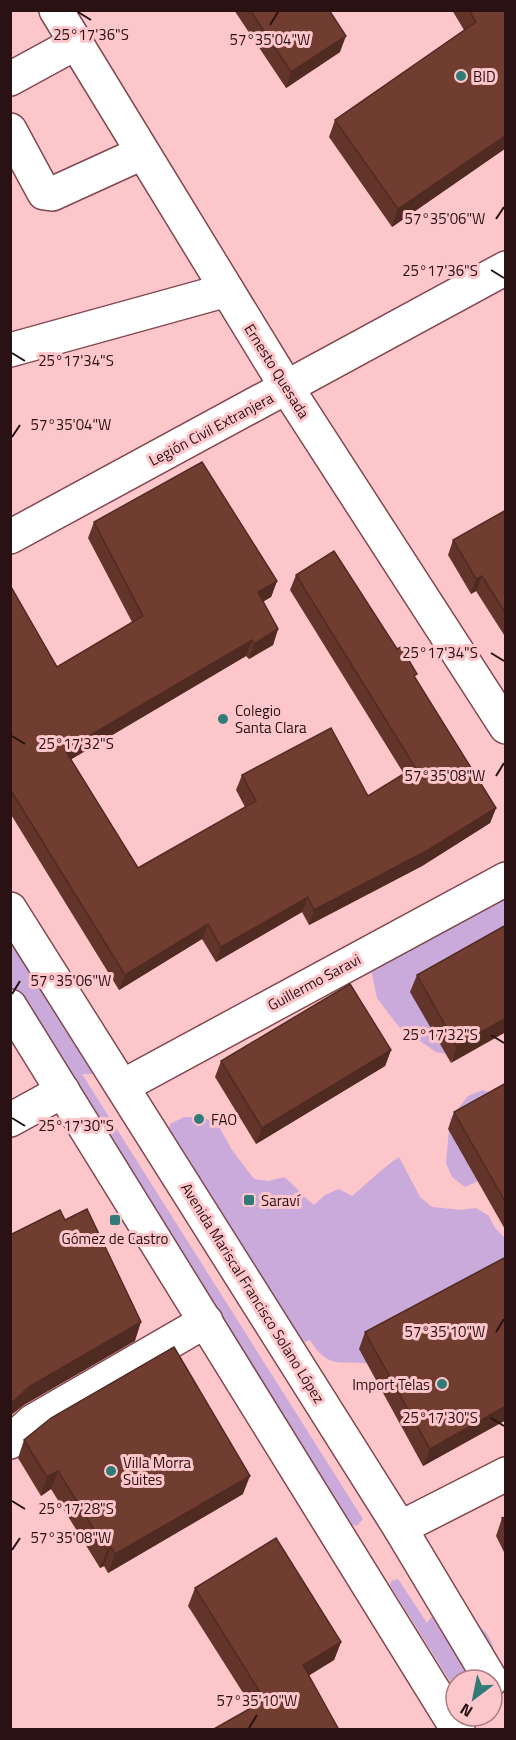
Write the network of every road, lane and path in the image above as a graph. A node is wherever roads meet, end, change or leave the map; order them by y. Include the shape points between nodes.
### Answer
1 (56, 10) edge
2 (76, 43) junction
3 (10, 79) edge
4 (10, 130) edge
5 (142, 153) junction
6 (506, 268) edge
7 (227, 290) junction
8 (10, 350) edge
9 (287, 388) junction
10 (10, 537) edge
11 (506, 727) edge
12 (506, 879) edge
13 (10, 909) edge
14 (10, 1006) edge
15 (123, 1086) junction
16 (63, 1091) junction
17 (10, 1120) edge
18 (206, 1321) junction
19 (10, 1442) edge
20 (506, 1474) edge
21 (400, 1528) junction
22 (483, 1668) edge
23 (458, 1730) edge

1 - 2 main road, Ernesto Quesada
2 - 3 main road
2 - 5 main road, Ernesto Quesada
4 - 5 main road via 44,193 52,194
5 - 7 main road, Ernesto Quesada
6 - 9 main road, Legión Civil Extranjera
7 - 8 main road
7 - 9 main road, Ernesto Quesada
9 - 10 main road, Legión Civil Extranjera
9 - 11 main road, Ernesto Quesada
12 - 15 main road, Guillermo Saravi
13 - 15 main road, Avenida Mariscal Francisco Solano López
14 - 16 main road
15 - 21 main road, Avenida Mariscal Francisco Solano López
16 - 17 main road
16 - 18 main road
18 - 19 main road via 33,1421
18 - 23 main road
20 - 21 main road
21 - 22 main road, Avenida Mariscal Francisco Solano López

